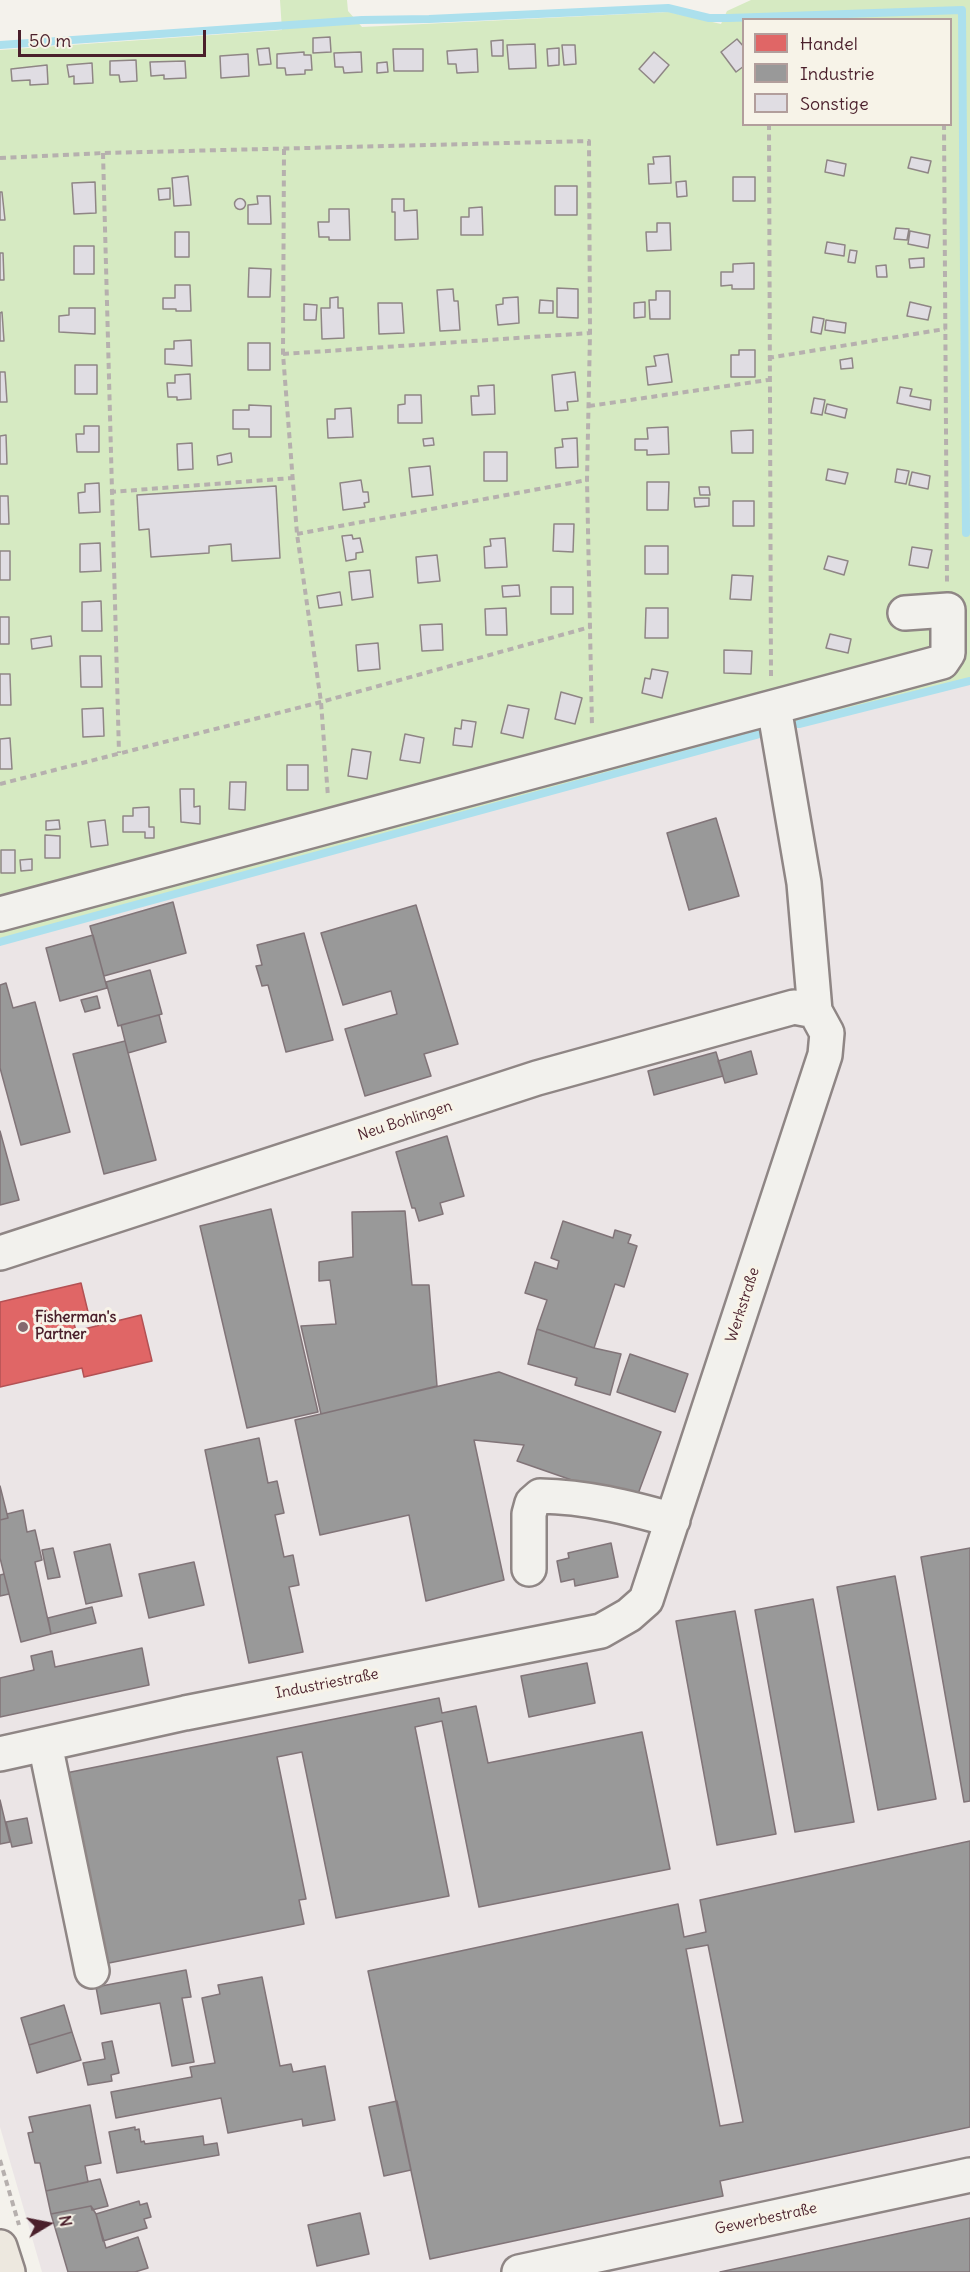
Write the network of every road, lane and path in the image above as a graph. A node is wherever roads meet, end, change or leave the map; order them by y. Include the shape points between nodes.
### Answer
1 (769, 126) edge
2 (944, 126) edge
3 (284, 149) junction
4 (103, 153) junction
5 (0, 158) edge
6 (945, 329) junction
7 (590, 333) junction
8 (283, 354) junction
9 (768, 358) junction
10 (768, 380) junction
11 (589, 406) junction
12 (292, 478) junction
13 (587, 480) junction
14 (110, 492) junction
15 (297, 534) junction
16 (948, 610) junction
17 (905, 613) dead end
18 (590, 627) junction
19 (321, 702) junction
20 (774, 707) junction
21 (119, 753) junction
22 (596, 754) junction
23 (0, 784) edge
24 (334, 824) junction
25 (0, 914) edge
26 (815, 1011) junction
27 (0, 1253) edge
28 (672, 1520) junction
29 (529, 1569) dead end
30 (646, 1600) joint
31 (45, 1744) junction
32 (0, 1754) edge
33 (92, 1971) dead end
34 (0, 2160) edge
35 (970, 2175) edge
36 (10, 2237) edge
37 (563, 2267) edge
38 (8, 2272) edge
39 (519, 2272) edge

1 - 9 path
2 - 6 path
3 - 4 path
3 - 7 path via 589,141
3 - 8 path
4 - 5 path
4 - 14 path
6 - 9 path
6 - 16 path
7 - 8 path
7 - 11 path
8 - 12 path
9 - 10 path
10 - 11 path
10 - 20 path
11 - 13 path
12 - 14 path
12 - 15 path
13 - 15 path
13 - 18 path
14 - 21 path
15 - 19 path
16 - 17 street
16 - 20 street via 948,653 942,662
18 - 19 path
18 - 22 path
19 - 21 path
19 - 24 path via 328,798
20 - 22 street
20 - 26 street, Werkstraße via 804,883
21 - 23 path
22 - 24 street
24 - 25 street
26 - 27 street, Neu Bohlingen via 794,1007 537,1078
26 - 28 street, Werkstraße via 827,1033 825,1055
28 - 29 street via 611,1503 540,1496 532,1503 529,1514
28 - 30 street, Werkstraße
30 - 31 street, Industriestraße via 629,1616 601,1631 196,1710
31 - 32 street, Industriestraße
31 - 33 street
34 - 36 path
35 - 37 street, Gewerbestraße
36 - 38 main road
37 - 39 street, Gewerbestraße

